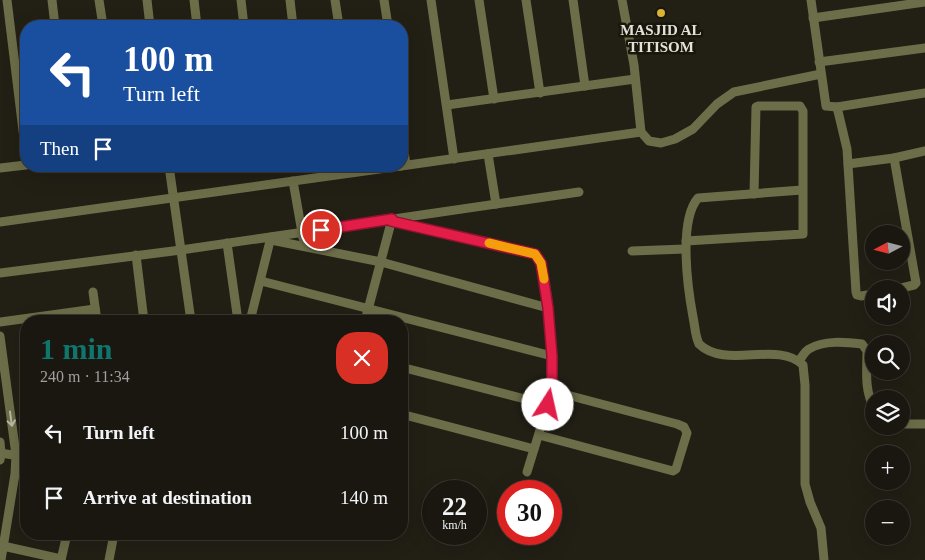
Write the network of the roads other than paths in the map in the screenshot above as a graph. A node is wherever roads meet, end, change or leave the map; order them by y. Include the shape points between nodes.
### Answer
1 (6, 0) edge
2 (52, 0) edge
3 (99, 0) edge
4 (147, 0) edge
5 (194, 0) edge
6 (241, 0) edge
7 (290, 0) edge
8 (336, 0) edge
9 (384, 0) edge
10 (431, 0) edge
11 (479, 0) edge
12 (526, 0) edge
13 (573, 0) edge
14 (622, 0) edge
15 (811, 0) edge
16 (925, 2) edge
17 (813, 18) junction
18 (54, 20) edge
19 (102, 20) edge
20 (149, 20) edge
21 (196, 20) edge
22 (243, 20) edge
23 (292, 20) edge
24 (338, 20) edge
25 (387, 20) edge
26 (925, 48) edge
27 (819, 62) junction
28 (821, 74) junction
29 (635, 80) junction
30 (585, 86) junction
31 (540, 92) junction
32 (925, 93) edge
33 (494, 99) junction
34 (447, 105) junction
35 (837, 107) junction
36 (20, 108) edge
37 (641, 132) junction
38 (925, 151) edge
39 (488, 154) junction
40 (894, 158) junction
41 (454, 159) junction
42 (848, 164) junction
43 (408, 165) edge
44 (20, 166) edge
45 (0, 168) edge
46 (170, 172) edge
47 (362, 172) edge
48 (293, 182) junction
49 (802, 190) junction
50 (579, 192) dead end
51 (754, 194) junction
52 (174, 198) junction
53 (496, 204) junction
54 (392, 220) junction
55 (0, 222) edge
56 (303, 233) junction
57 (270, 239) junction
58 (227, 243) junction
59 (686, 245) junction
60 (304, 246) junction
61 (181, 250) junction
62 (632, 251) dead end
63 (136, 255) junction
64 (381, 262) junction
65 (0, 273) edge
66 (261, 282) junction
67 (910, 286) edge
68 (93, 292) dead end
69 (865, 295) edge
70 (548, 308) junction
71 (95, 309) junction
72 (368, 309) junction
73 (64, 315) edge
74 (96, 315) edge
75 (143, 315) edge
76 (190, 315) edge
77 (237, 315) edge
78 (252, 315) edge
79 (366, 315) edge
80 (391, 315) edge
81 (408, 319) edge
82 (20, 320) edge
83 (0, 322) edge
84 (0, 336) edge
85 (552, 356) junction
86 (799, 361) junction
87 (408, 369) edge
88 (869, 390) edge
89 (552, 391) junction
90 (548, 405) junction
91 (408, 416) edge
92 (910, 424) edge
93 (925, 424) edge
94 (539, 435) junction
95 (0, 442) edge
96 (534, 449) junction
97 (0, 455) edge
98 (16, 455) junction
99 (20, 456) edge
100 (527, 472) dead end
101 (66, 540) edge
102 (113, 540) edge
103 (4, 546) junction
104 (1, 560) edge
105 (61, 560) edge
106 (109, 560) edge
107 (824, 560) edge

1 - 36 street
2 - 18 street
3 - 19 street
4 - 20 street
5 - 21 street
6 - 22 street
7 - 23 street
8 - 24 street
9 - 25 street
10 - 34 street
11 - 33 street
12 - 31 street
13 - 30 street
14 - 29 street
15 - 17 street
16 - 17 street
17 - 27 street
26 - 27 street
27 - 28 street
28 - 35 street via 826,106
28 - 37 street via 734,92 693,129 675,139 649,141
29 - 30 street
29 - 37 street
30 - 31 street
31 - 33 street
32 - 35 street
33 - 34 street
34 - 41 street
35 - 42 street
37 - 39 street
38 - 40 street
39 - 41 street
39 - 53 street
40 - 42 street
40 - 67 street via 916,283
41 - 43 street
42 - 69 street via 856,292
44 - 45 street
46 - 52 street
47 - 48 street
48 - 52 street
48 - 56 street
49 - 51 street
49 - 51 street via 802,108 758,106
49 - 59 street via 802,235
50 - 53 street
51 - 59 street via 698,198 693,206
52 - 55 street
52 - 61 street
53 - 54 street
54 - 56 street
54 - 64 street
54 - 70 street via 535,254 541,263
56 - 57 street
56 - 60 street
57 - 58 street
57 - 60 street
57 - 66 street
58 - 61 street
58 - 77 street
59 - 62 street
59 - 86 street via 689,295 697,340 702,347 727,356 776,355
60 - 64 street
61 - 63 street
61 - 76 street
63 - 65 street
63 - 75 street
64 - 70 street
64 - 72 street
66 - 72 street
66 - 78 street
68 - 71 street
70 - 85 street
71 - 73 street
71 - 74 street
72 - 79 street
72 - 80 street
81 - 85 street
82 - 83 street
84 -> 98 street
85 - 89 street
86 - 88 street via 808,349 825,343 862,344 867,351
86 - 107 street via 804,369 805,484 821,528
87 - 90 street
89 - 90 street
89 - 94 street via 684,427 687,433 673,471
90 - 94 street
91 - 96 street
92 - 93 street
94 - 96 street
95 - 97 street
96 - 100 street
97 - 98 street
98 - 99 street
98 - 103 street
101 - 105 street
102 - 106 street
103 - 104 street
103 - 105 street

